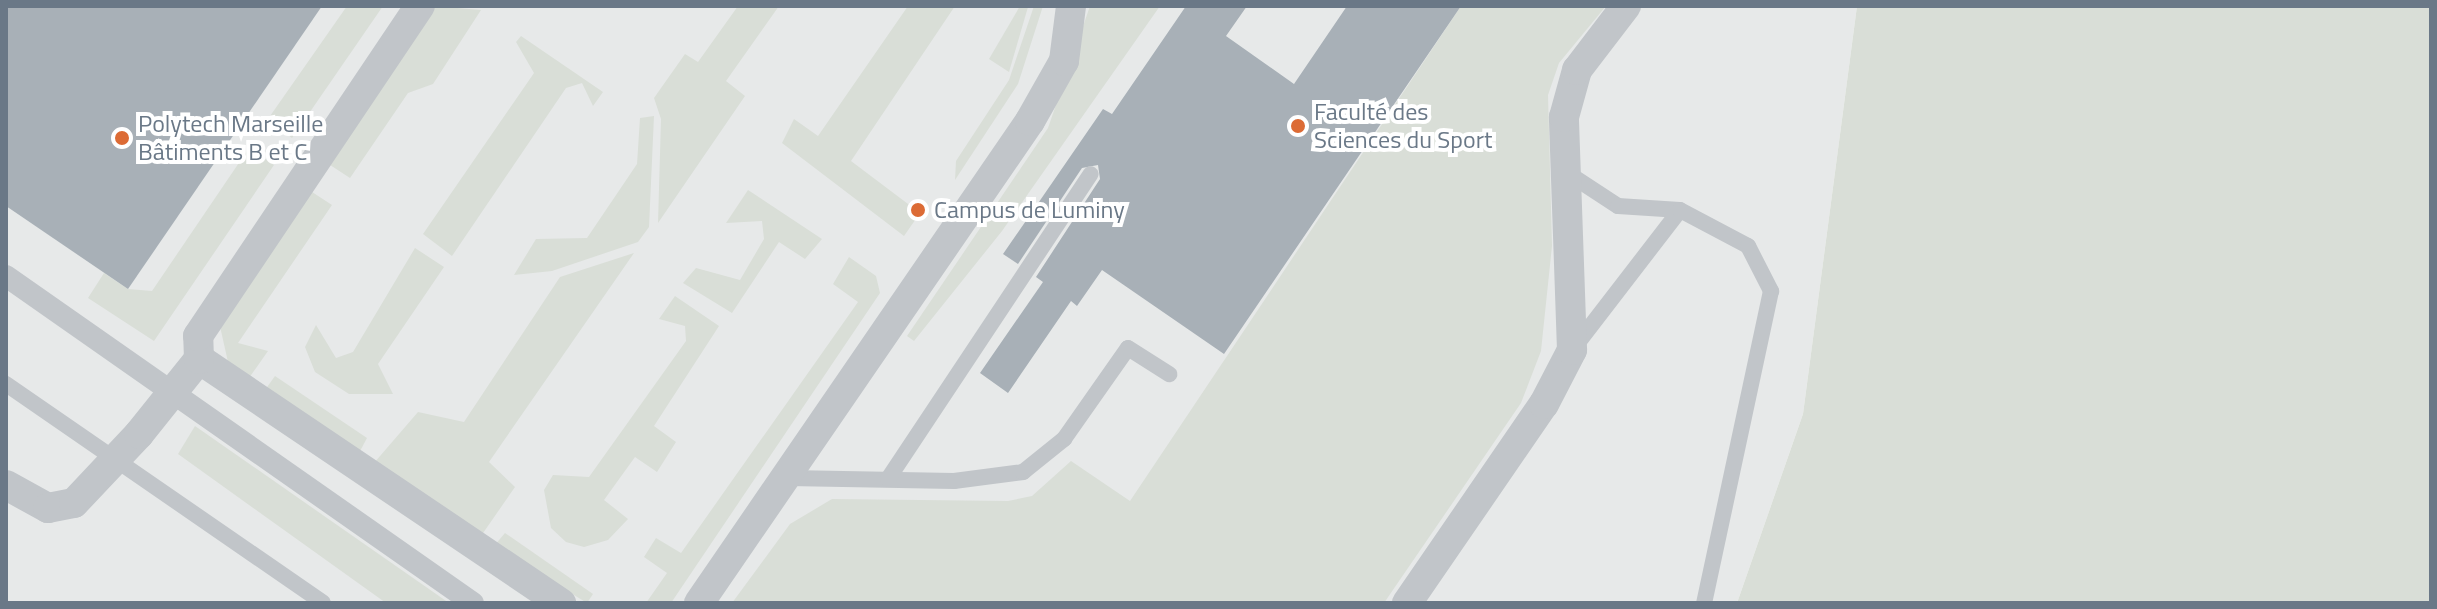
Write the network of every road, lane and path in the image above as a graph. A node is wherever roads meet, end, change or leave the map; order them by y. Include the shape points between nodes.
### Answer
1 (420, 6) edge
2 (1071, 6) edge
3 (1626, 6) edge
4 (1566, 172) junction
5 (1091, 174) dead end
6 (1680, 210) junction
7 (6, 276) edge
8 (1572, 350) junction
9 (199, 359) junction
10 (1169, 374) dead end
11 (6, 384) edge
12 (168, 393) junction
13 (111, 456) junction
14 (788, 478) junction
15 (888, 479) junction
16 (6, 485) edge
17 (323, 603) edge
18 (473, 603) edge
19 (561, 603) edge
20 (699, 603) edge
21 (1407, 603) edge
22 (1704, 603) edge

1 - 9 street via 198,336
2 - 14 street via 1064,61 1030,121
3 - 4 street via 1577,70 1564,117
4 - 6 lane via 1618,206
4 - 8 street
5 - 15 lane
6 - 8 lane
6 - 22 lane via 1748,246 1771,291
7 - 12 street
8 - 21 street via 1544,404
9 - 12 street
9 - 19 street
10 - 15 lane via 1128,348 1064,439 1023,472 954,481
11 - 13 lane
12 - 13 street via 139,434
12 - 18 street
13 - 16 street via 74,503 48,508
13 - 17 lane
14 - 15 lane
14 - 20 street

